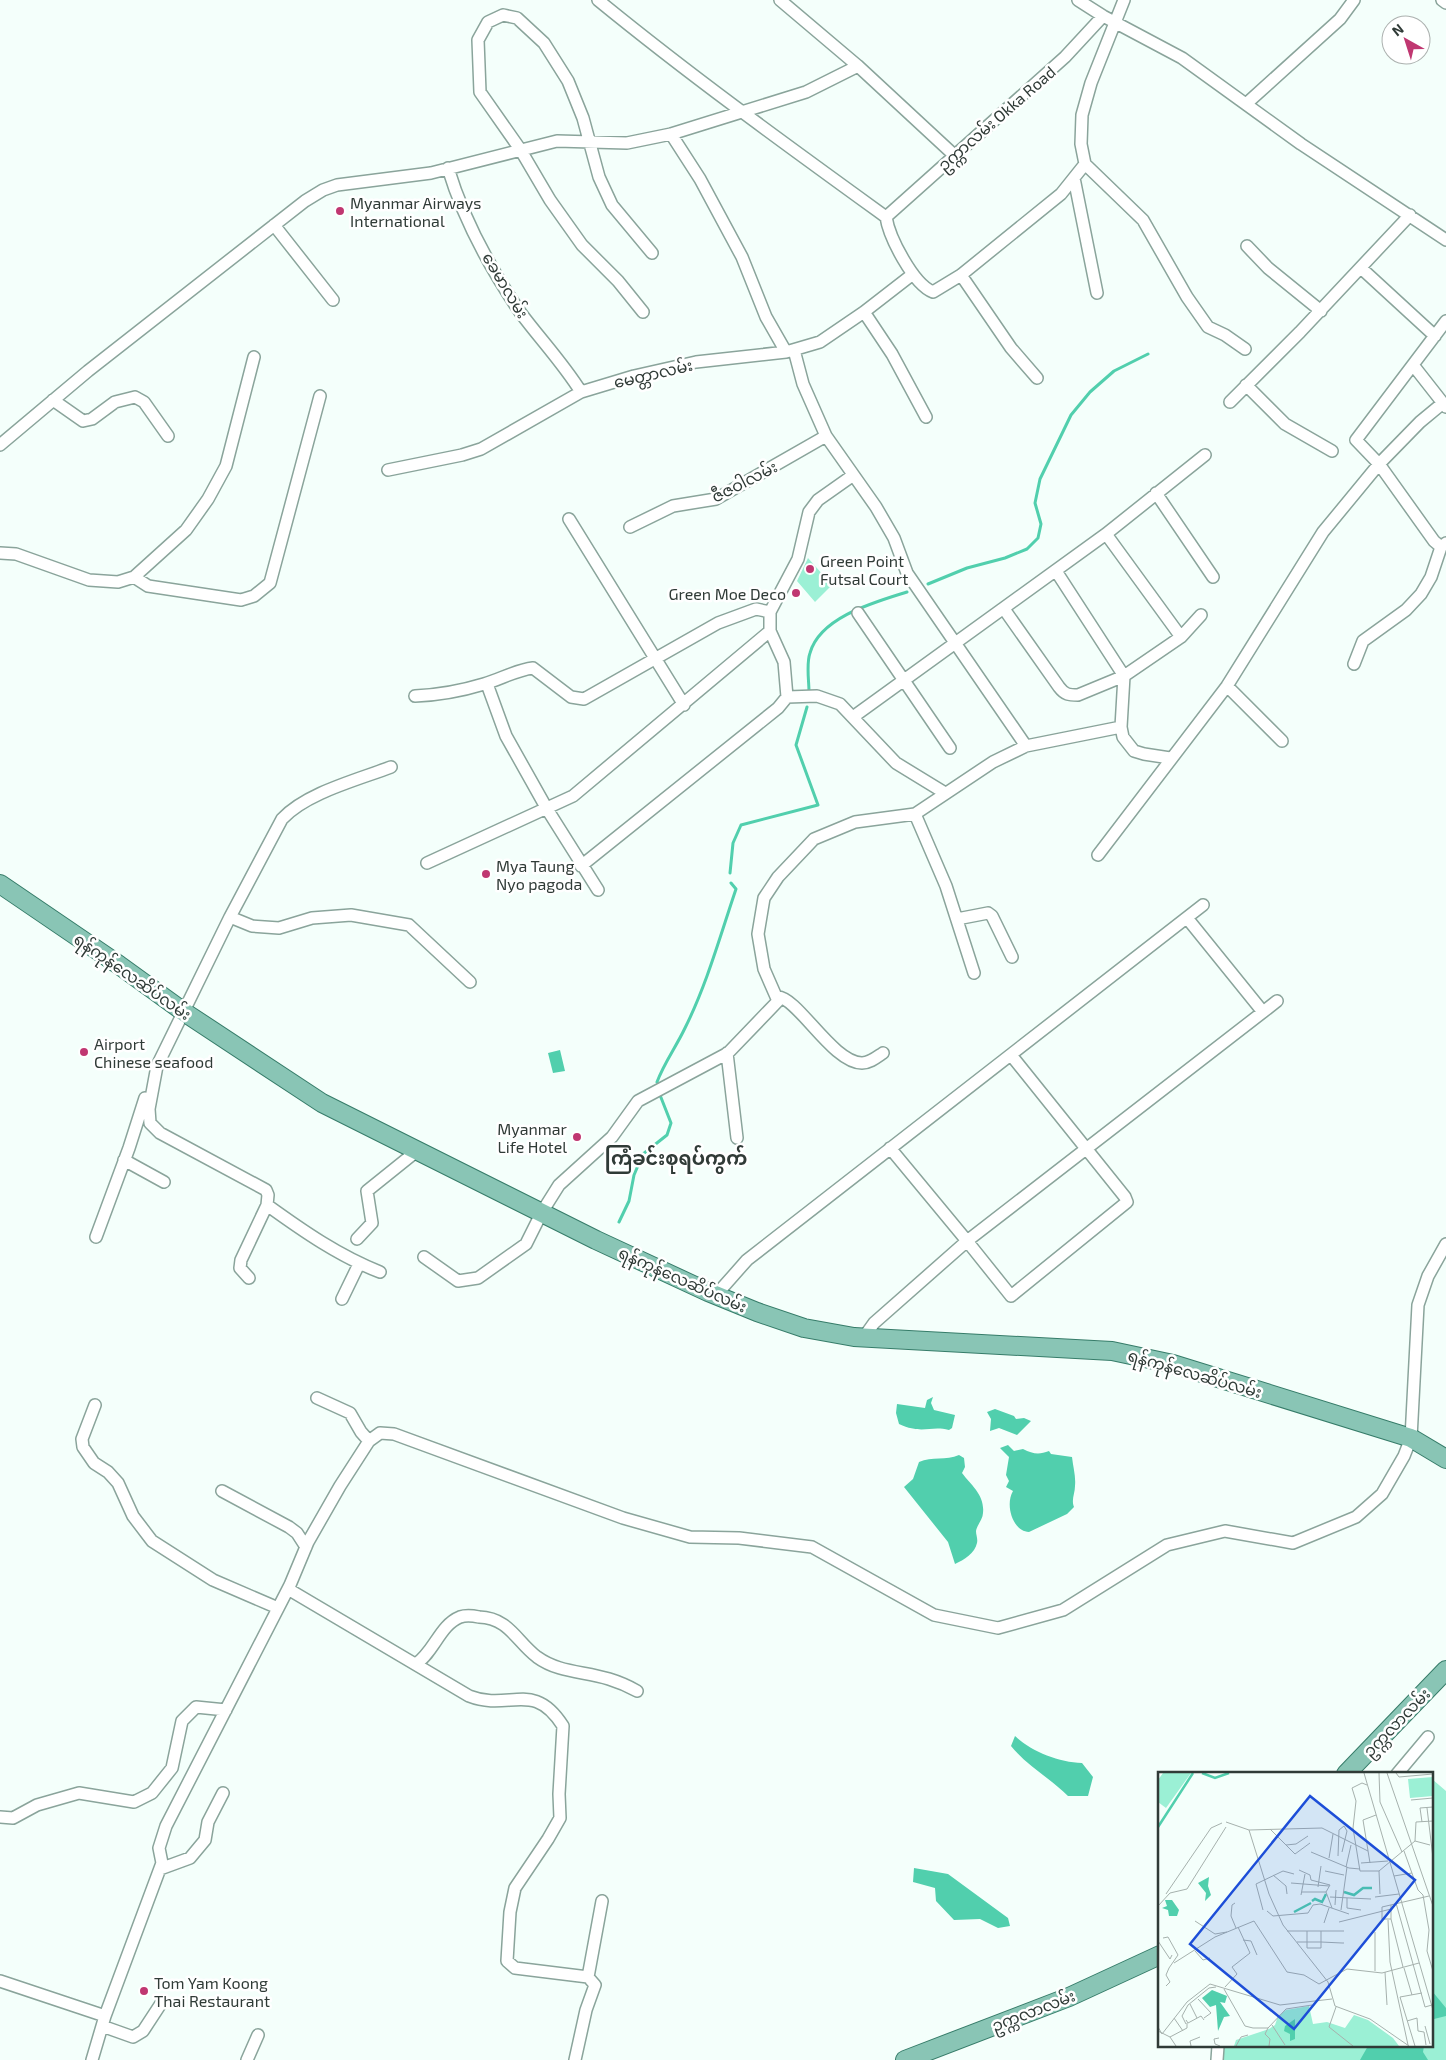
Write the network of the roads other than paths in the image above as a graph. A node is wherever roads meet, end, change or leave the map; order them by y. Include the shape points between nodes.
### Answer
1 (598, 0) edge
2 (780, 0) edge
3 (1078, 0) edge
4 (1124, 0) edge
5 (1354, 0) edge
6 (1442, 0) edge
7 (1446, 3) edge
8 (1108, 18) junction
9 (858, 66) junction
10 (1246, 104) junction
11 (741, 111) junction
12 (671, 134) junction
13 (589, 141) junction
14 (520, 149) junction
15 (954, 155) junction
16 (1085, 164) junction
17 (448, 168) junction
18 (1074, 178) junction
19 (1410, 215) junction
20 (886, 217) junction
21 (274, 226) junction
22 (1446, 240) edge
23 (1247, 246) dead end
24 (652, 254) dead end
25 (1361, 268) junction
26 (913, 274) junction
27 (961, 274) junction
28 (1097, 293) dead end
29 (333, 300) dead end
30 (1321, 311) junction
31 (643, 312) dead end
32 (864, 312) junction
33 (1446, 321) edge
34 (1435, 336) junction
35 (1245, 349) dead end
36 (790, 351) junction
37 (254, 357) dead end
38 (1413, 366) junction
39 (1037, 378) dead end
40 (1246, 385) junction
41 (581, 392) junction
42 (320, 396) dead end
43 (53, 400) junction
44 (1230, 402) dead end
45 (1444, 405) edge
46 (926, 417) dead end
47 (168, 436) dead end
48 (826, 436) junction
49 (0, 445) edge
50 (1332, 451) dead end
51 (1205, 455) dead end
52 (1379, 464) junction
53 (388, 470) dead end
54 (852, 476) junction
55 (1156, 493) junction
56 (569, 519) dead end
57 (630, 527) dead end
58 (1106, 534) junction
59 (1443, 545) edge
60 (0, 553) edge
61 (1056, 571) junction
62 (1213, 576) dead end
63 (134, 577) junction
64 (1004, 609) junction
65 (770, 612) junction
66 (858, 613) dead end
67 (1201, 615) dead end
68 (770, 632) junction
69 (1181, 637) junction
70 (956, 642) junction
71 (656, 658) junction
72 (1354, 664) dead end
73 (1124, 676) junction
74 (904, 681) junction
75 (487, 684) junction
76 (1227, 686) junction
77 (415, 696) dead end
78 (787, 697) junction
79 (684, 705) junction
80 (853, 717) junction
81 (1121, 727) junction
82 (1282, 741) dead end
83 (1026, 746) junction
84 (950, 748) dead end
85 (1170, 758) junction
86 (391, 767) dead end
87 (946, 794) junction
88 (547, 809) junction
89 (915, 814) junction
90 (1098, 855) dead end
91 (427, 863) dead end
92 (581, 866) junction
93 (0, 884) edge
94 (598, 890) dead end
95 (1203, 905) dead end
96 (230, 917) junction
97 (1187, 918) junction
98 (957, 919) junction
99 (1012, 957) dead end
100 (974, 973) dead end
101 (470, 982) dead end
102 (778, 998) junction
103 (1276, 1001) dead end
104 (184, 1012) junction
105 (1263, 1012) junction
106 (728, 1053) junction
107 (883, 1053) dead end
108 (1011, 1055) junction
109 (153, 1081) junction
110 (737, 1138) dead end
111 (890, 1148) junction
112 (1086, 1149) junction
113 (418, 1150) junction
114 (124, 1160) junction
115 (164, 1182) dead end
116 (267, 1205) junction
117 (542, 1212) junction
118 (96, 1237) dead end
119 (357, 1239) dead end
120 (967, 1241) junction
121 (1446, 1244) edge
122 (424, 1257) dead end
123 (359, 1264) junction
124 (380, 1272) dead end
125 (249, 1278) dead end
126 (716, 1295) junction
127 (342, 1300) dead end
128 (864, 1337) junction
129 (317, 1398) dead end
130 (95, 1405) dead end
131 (1411, 1438) junction
132 (370, 1441) junction
133 (1446, 1459) edge
134 (222, 1491) dead end
135 (306, 1547) junction
136 (288, 1589) junction
137 (278, 1608) junction
138 (416, 1664) junction
139 (1446, 1670) edge
140 (637, 1691) dead end
141 (226, 1710) junction
142 (1428, 1737) dead end
143 (1348, 1772) edge
144 (1399, 1772) edge
145 (223, 1793) dead end
146 (0, 1817) edge
147 (160, 1869) junction
148 (602, 1901) dead end
149 (1158, 1956) edge
150 (588, 1977) junction
151 (0, 1981) edge
152 (162, 2002) dead end
153 (104, 2021) junction
154 (258, 2035) dead end
155 (92, 2060) edge
156 (247, 2060) edge
157 (575, 2060) edge
158 (904, 2060) edge

1 - 11 street
2 - 9 street
3 - 8 street
4 - 8 street
5 - 10 street via 1340,19
6 - 7 street
8 - 10 street via 1182,58
8 - 15 street, ဥက္ကာလမ်း Okka Road
8 - 16 street via 1082,115 1081,144
9 - 11 street via 806,92
9 - 15 street
10 - 19 street
11 - 12 street
11 - 20 street
12 - 13 street via 627,142
12 - 36 street via 738,249 766,317
13 - 14 street via 557,141
13 - 14 street via 568,81 544,43 517,18 503,15 488,22 478,40 480,92
13 - 24 street via 599,177 612,205
14 - 17 street
14 - 31 street via 582,245
15 - 20 street, ဥက္ကာလမ်း Okka Road
16 - 18 street
16 - 35 street via 1143,220 1208,327
17 - 21 street via 337,185 305,201
17 - 41 street, ခေမာလမ်း via 459,204 520,312
18 - 27 street via 1061,194
18 - 28 street
19 - 22 street
19 - 25 street
20 - 26 street via 891,235
21 - 29 street
21 - 43 street
23 - 30 street via 1268,268
25 - 30 street
25 - 34 street
26 - 27 street via 933,292
26 - 32 street, မေတ္တာလမ်း
27 - 39 street via 1011,348
30 - 40 street
32 - 36 street, မေတ္တာလမ်း via 820,342
32 - 46 street via 892,354
33 - 34 street
34 - 38 street
36 - 41 street, မေတ္တာလမ်း via 696,362
36 - 48 street
37 - 63 street via 226,466 208,499 186,530
38 - 45 street
38 - 52 street via 1356,440
40 - 44 street
40 - 50 street via 1285,424
41 - 53 street, မေတ္တာလမ်း via 480,449
42 - 63 street via 270,583 264,591 241,600 148,586
43 - 47 street via 83,421 92,419 115,402 135,397 144,402
43 - 49 street
45 - 52 street via 1420,422
48 - 54 street
48 - 57 street, ဇီဇဝါလမ်း via 716,499 673,506
51 - 55 street
52 - 59 street
52 - 76 street via 1323,532
54 - 65 street via 818,500 809,512 798,559
54 - 70 street via 894,538 907,573
55 - 58 street
55 - 62 street
56 - 71 street
58 - 61 street
58 - 69 street
59 - 72 street via 1421,594 1406,610 1362,641
60 - 63 street via 16,554 89,580 118,582
61 - 64 street
61 - 73 street
64 - 70 street
64 - 73 street via 1066,694 1078,694
65 - 68 street
65 - 71 street via 756,609 718,623
66 - 74 street
67 - 69 street
68 - 78 street via 784,662
68 - 79 street
69 - 73 street
70 - 74 street
70 - 83 street
71 - 75 street via 584,699 570,697 533,668
71 - 79 street
73 - 81 street
74 - 80 street
74 - 84 street
75 - 77 street via 450,694
75 - 88 street via 506,736
76 - 82 street
76 - 85 street
78 - 80 street via 817,696 840,704
78 - 92 street via 778,708
79 - 88 street via 573,796
80 - 87 street via 896,763
81 - 83 street
81 - 85 street via 1123,737 1134,751
83 - 87 street via 993,762
85 - 90 street
86 - 96 street via 292,808 282,819
87 - 89 street
88 - 91 street
88 - 92 street
89 - 98 street
89 - 102 street via 855,822 814,839 778,877 764,898 758,934 764,969
92 - 94 street
93 - 104 main road, ရန်ကုန်လေဆိပ်လမ်း
95 - 97 street
96 - 101 street via 252,926 279,928 312,918 351,915 408,925
96 - 104 street
97 - 105 street
97 - 108 street
98 - 99 street via 988,913
98 - 100 street
102 - 106 street
102 - 107 street via 787,1001 825,1040 854,1061 869,1062
103 - 105 street
104 - 109 street
104 - 113 main road, ရန်ကုန်လေဆိပ်လမ်း via 322,1103
105 - 112 street
106 - 110 street
106 - 117 street via 638,1100 612,1137 559,1185
108 - 111 street
108 - 112 street
109 - 114 street
109 - 116 street via 150,1124 160,1133 266,1190
111 - 120 street
111 - 126 street via 747,1260
112 - 120 street
112 - 120 street via 1127,1202 1011,1296
113 - 117 main road, ရန်ကုန်လေဆိပ်လမ်း
113 - 119 street via 367,1191 372,1223
114 - 115 street
114 - 118 street
116 - 123 street
116 - 125 street via 241,1260 240,1268
117 - 122 street via 526,1244 478,1278 458,1282
117 - 126 main road, ရန်ကုန်လေဆိပ်လမ်း
120 - 128 street via 874,1323
121 - 131 street via 1428,1276 1418,1305
123 - 124 street
123 - 127 street
126 - 128 main road, ရန်ကုန်လေဆိပ်လမ်း via 804,1328
128 - 131 main road, ရန်ကုန်လေဆိပ်လမ်း via 1112,1351 1173,1364
129 - 132 street via 350,1413
130 - 137 street via 82,1439 83,1448 94,1463 118,1483 134,1516 152,1541 213,1580
131 - 132 street via 1382,1494 1356,1517 1293,1543 1225,1531 1167,1545 1063,1610 998,1628 934,1615 812,1547 739,1538 690,1537 623,1518 394,1434 380,1433
131 - 133 main road, ရန်ကုန်လေဆိပ်လမ်း
132 - 135 street
134 - 135 street via 297,1533
135 - 136 street
136 - 137 street
136 - 138 street
137 - 141 street
138 - 140 street via 425,1658 448,1626 460,1617 485,1617 500,1621 514,1631 537,1656 553,1666 608,1678
138 - 150 street via 477,1700 527,1698 539,1701 563,1726 558,1794 560,1818 515,1888 507,1961 521,1969
139 - 143 main road, ဥက္ကလာလမ်း
141 - 146 street via 196,1708 182,1721 172,1768 152,1793 134,1802 78,1793 37,1805 13,1818
141 - 147 street via 166,1826 159,1848
142 - 144 street
145 - 147 street via 208,1822 205,1840 190,1858
147 - 153 street
148 - 150 street
149 - 158 main road, ဥက္ကလာလမ်း via 1069,1997
150 - 157 street via 595,1985
151 - 153 street
152 - 153 street via 143,2030 134,2037
153 - 155 street
154 - 156 street

